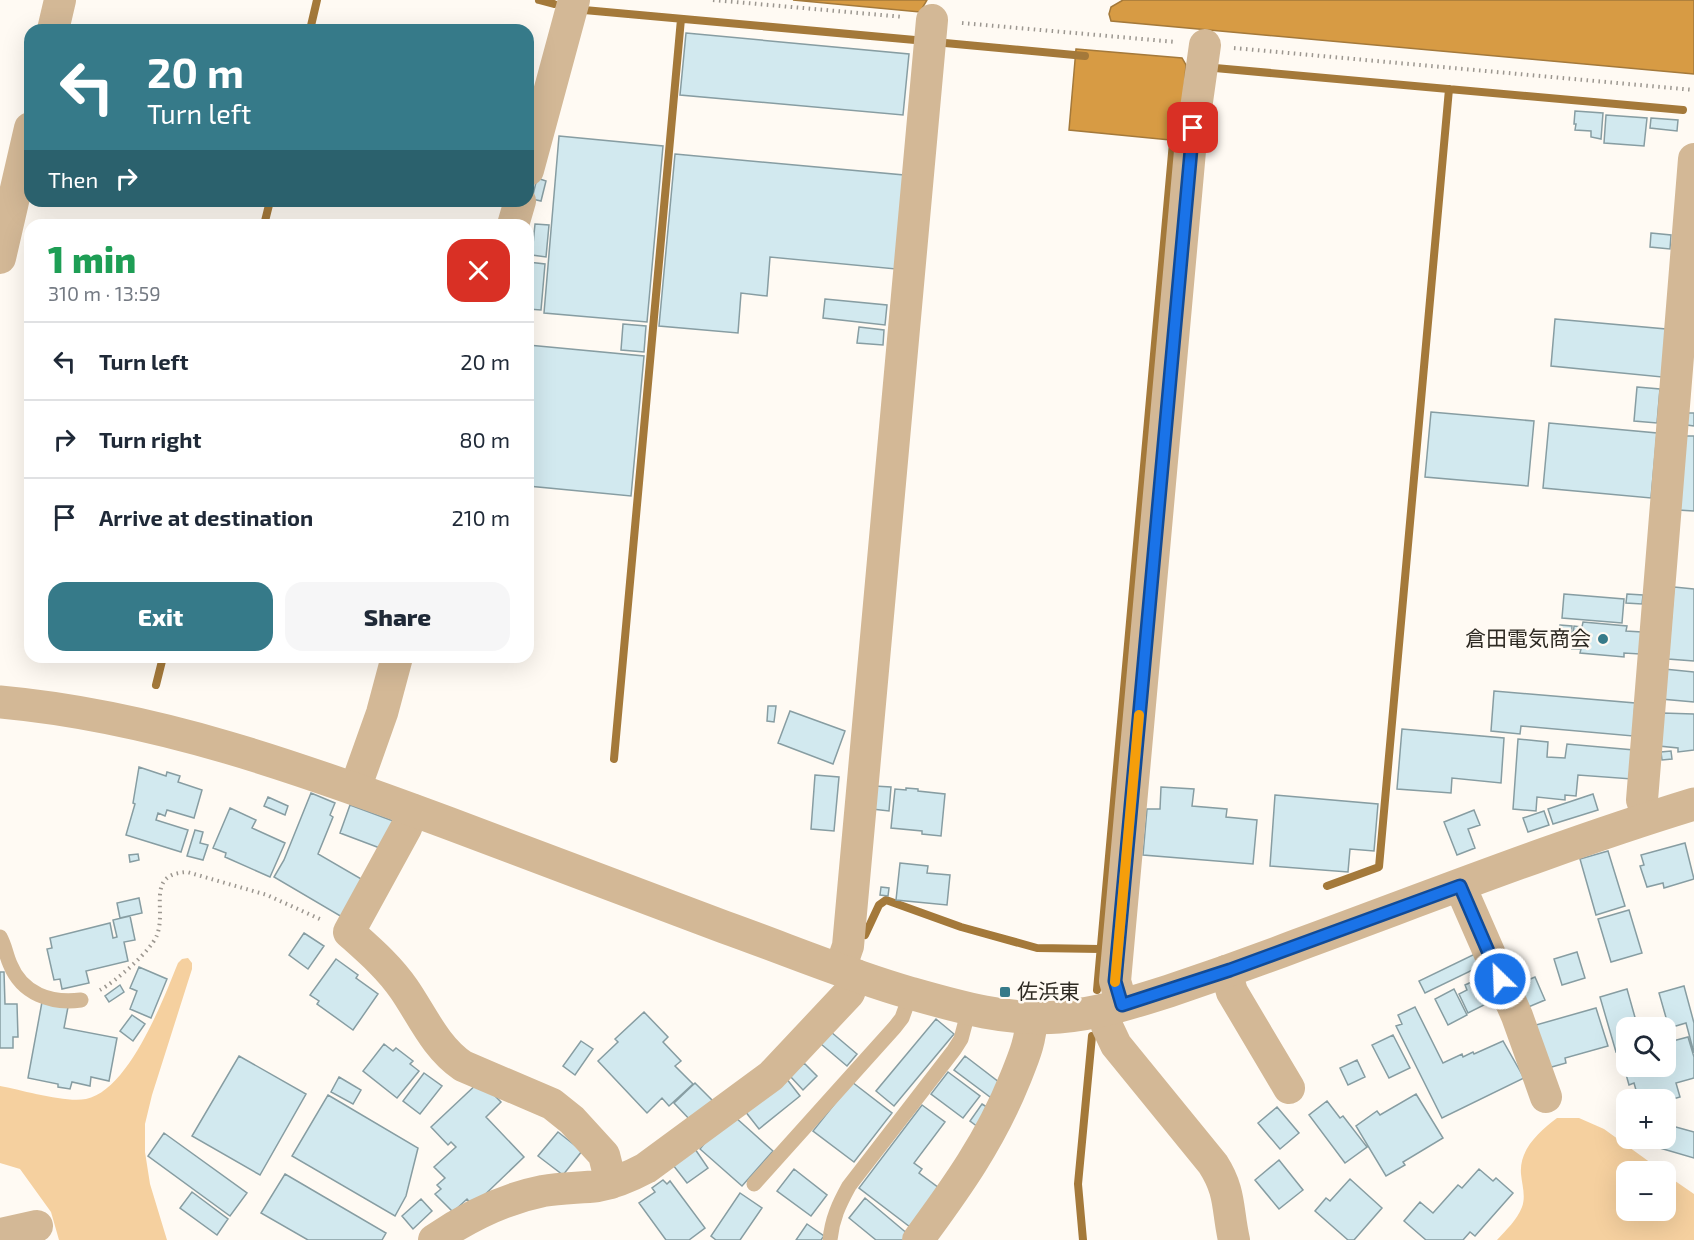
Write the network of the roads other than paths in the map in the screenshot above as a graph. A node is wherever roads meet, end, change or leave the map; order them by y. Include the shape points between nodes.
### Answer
1 (60, 0) edge
2 (574, 0) edge
3 (932, 20) dead end
4 (54, 24) edge
5 (1204, 45) dead end
6 (534, 148) edge
7 (24, 154) edge
8 (1694, 159) edge
9 (0, 258) edge
10 (395, 663) edge
11 (0, 702) edge
12 (355, 789) junction
13 (1694, 804) edge
14 (413, 810) junction
15 (1648, 818) junction
16 (1460, 886) junction
17 (0, 937) edge
18 (1226, 971) junction
19 (848, 972) junction
20 (911, 993) junction
21 (81, 1000) road end
22 (1113, 1008) junction
23 (969, 1009) junction
24 (1031, 1017) junction
25 (1289, 1088) dead end
26 (1546, 1097) dead end
27 (611, 1183) junction
28 (754, 1184) dead end
29 (36, 1226) dead end
30 (0, 1234) edge
31 (434, 1240) edge
32 (830, 1240) edge
33 (918, 1240) edge
34 (1234, 1240) edge

1 - 4 street
2 - 6 street
3 - 19 street
5 - 22 street via 1190,151
7 - 9 street
8 - 15 street via 1642,800
10 - 12 street
11 - 12 street via 89,714 173,733
12 - 14 street
13 - 15 street
14 - 19 street
14 - 27 street via 349,932 404,988 451,1058 562,1111 604,1155
15 - 16 street
16 - 18 street
16 - 26 street via 1517,1016
17 - 21 lane via 9,964 26,987 52,1001
18 - 22 street
18 - 25 street via 1233,992
19 - 20 street
19 - 27 street via 849,993 771,1076 646,1168
20 - 23 street
20 - 28 lane via 895,1027
22 - 24 street
22 - 34 street via 1107,1026 1116,1045 1223,1179
23 - 24 street
23 - 32 lane via 954,1050 838,1204
24 - 33 street via 1029,1039 1003,1110 978,1156
27 - 31 street via 543,1191 513,1199 484,1210
29 - 30 street

